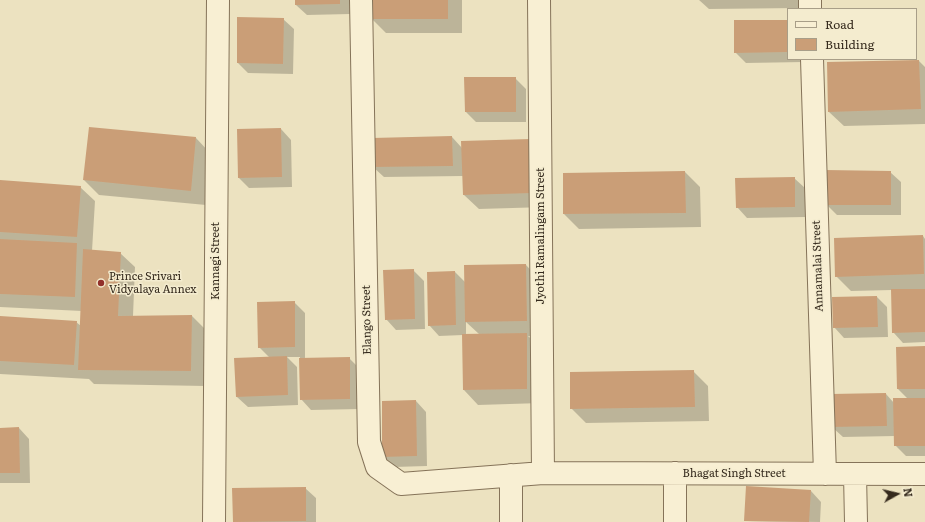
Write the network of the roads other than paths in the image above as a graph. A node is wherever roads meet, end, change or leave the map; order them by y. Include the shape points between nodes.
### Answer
1 (218, 0) edge
2 (361, 0) edge
3 (539, 0) edge
4 (812, 60) edge
5 (543, 473) junction
6 (675, 473) junction
7 (825, 474) junction
8 (855, 474) junction
9 (925, 474) edge
10 (511, 475) junction
11 (214, 522) edge
12 (511, 522) edge
13 (675, 522) edge
14 (856, 522) edge

1 - 11 street, Kannagi Street
2 - 10 street, Elango Street via 369,442 377,467 401,484
3 - 5 street, Jyothi Ramalingam Street
4 - 7 street, Annamalai Street
5 - 6 street, Bhagat Singh Street
5 - 10 street, Elango Street
6 - 7 street, Bhagat Singh Street
6 - 13 street
7 - 8 street, Bhagat Singh Street
8 - 9 street, Bhagat Singh Street
8 - 14 street
10 - 12 street

